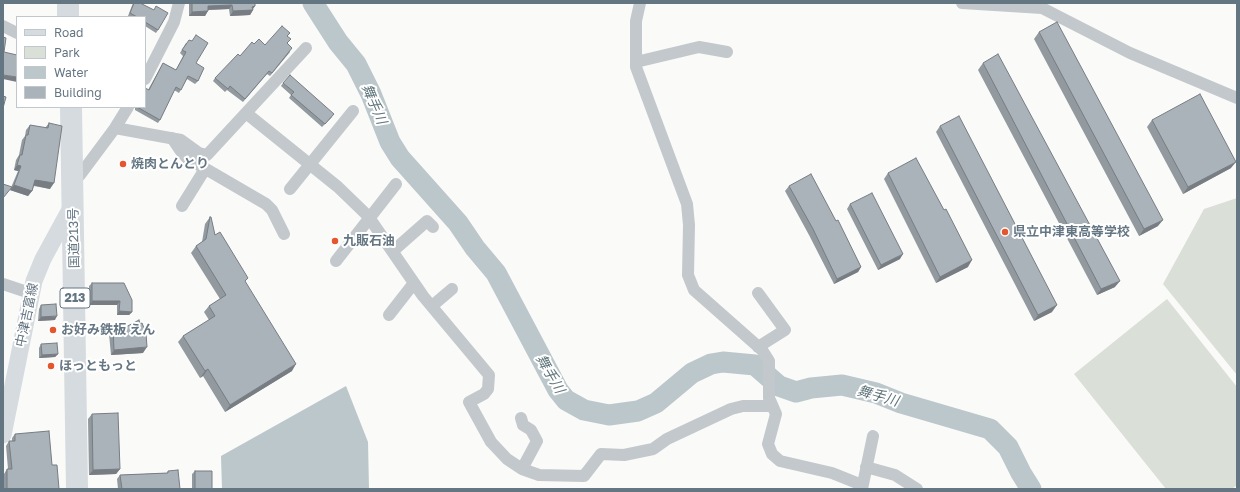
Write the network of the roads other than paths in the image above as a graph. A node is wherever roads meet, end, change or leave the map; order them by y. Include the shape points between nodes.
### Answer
1 (68, 3) edge
2 (179, 3) edge
3 (640, 3) edge
4 (962, 3) edge
5 (68, 16) edge
6 (3, 26) edge
7 (16, 32) edge
8 (306, 48) dead end
9 (726, 52) dead end
10 (636, 62) junction
11 (146, 77) edge
12 (1237, 98) edge
13 (71, 108) edge
14 (127, 108) edge
15 (353, 111) dead end
16 (246, 113) junction
17 (115, 128) junction
18 (172, 138) junction
19 (310, 164) junction
20 (205, 169) junction
21 (73, 178) junction
22 (396, 184) dead end
23 (290, 189) dead end
24 (74, 203) junction
25 (182, 206) dead end
26 (370, 218) junction
27 (433, 226) dead end
28 (284, 234) dead end
29 (393, 251) junction
30 (336, 260) dead end
31 (414, 283) junction
32 (3, 284) edge
33 (452, 289) dead end
34 (30, 293) junction
35 (758, 293) dead end
36 (432, 306) junction
37 (389, 315) dead end
38 (758, 347) junction
39 (771, 406) junction
40 (521, 418) dead end
41 (3, 435) edge
42 (873, 436) dead end
43 (866, 467) junction
44 (522, 469) junction
45 (862, 487) edge
46 (77, 489) edge
47 (917, 489) edge

1 - 5 highway
2 - 11 street via 174,22
3 - 10 street via 636,21
4 - 12 street via 1042,8 1130,53
6 - 7 street
8 - 16 street
9 - 10 street via 699,46
10 - 38 street via 687,204 690,282 700,297
13 - 21 highway, 国道213号 / 213
14 - 17 street
15 - 19 street
16 - 18 street via 207,155 199,153 187,143
16 - 19 street
17 - 18 street
17 - 21 street via 80,175
18 - 20 street via 187,158
19 - 23 street
19 - 26 street
20 - 25 street
20 - 28 street via 266,204 272,210
21 - 24 highway, 国道213号 / 213
22 - 26 street
24 - 34 main road, 中津吉富線 via 43,259
24 - 46 highway, 国道213号 / 213
26 - 29 street
26 - 30 street
27 - 29 street via 427,220
29 - 31 street
31 - 36 street
31 - 37 street
32 - 34 street
33 - 36 street
34 - 41 main road, 中津吉富線
35 - 38 street via 785,330
36 - 44 street via 489,375 488,390 469,402 491,442 507,460
38 - 39 street via 769,361 768,398
39 - 44 street via 743,406 732,409 668,439 653,449 624,454 601,454 584,476 539,474
39 - 45 street via 775,410 776,419 768,444 775,458 832,473
40 - 44 street via 523,425 531,430 538,441
42 - 43 street
43 - 45 street
43 - 47 street via 895,475

